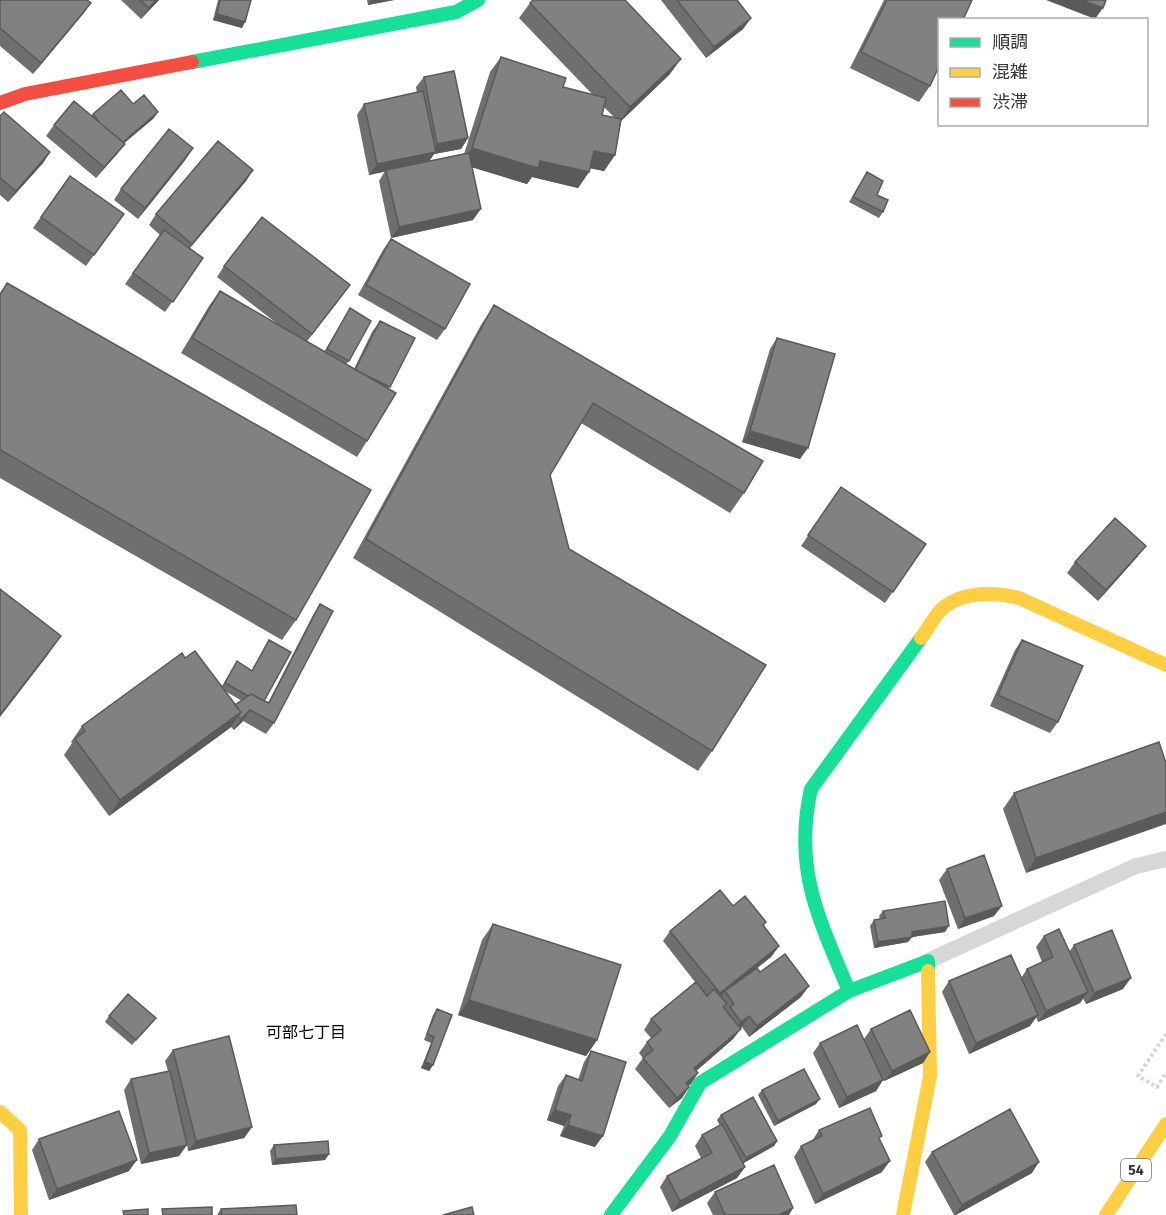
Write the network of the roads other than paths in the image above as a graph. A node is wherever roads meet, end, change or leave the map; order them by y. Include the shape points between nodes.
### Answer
1 (478, 0) edge
2 (0, 103) edge
3 (1166, 665) edge
4 (1166, 859) edge
5 (928, 961) junction
6 (849, 991) junction
7 (0, 1112) edge
8 (1166, 1124) edge
9 (21, 1215) edge
10 (611, 1215) edge
11 (903, 1215) edge
12 (1106, 1215) edge

1 - 2 main road via 456,12 25,94
3 - 6 main road via 1019,598 994,591 973,593 944,608 811,789 803,815 803,864 815,907
4 - 5 lane via 1136,866
5 - 6 main road
5 - 11 main road via 930,1076
6 - 10 main road via 700,1083 670,1137
7 - 9 main road via 20,1130
8 - 12 main road, 54

